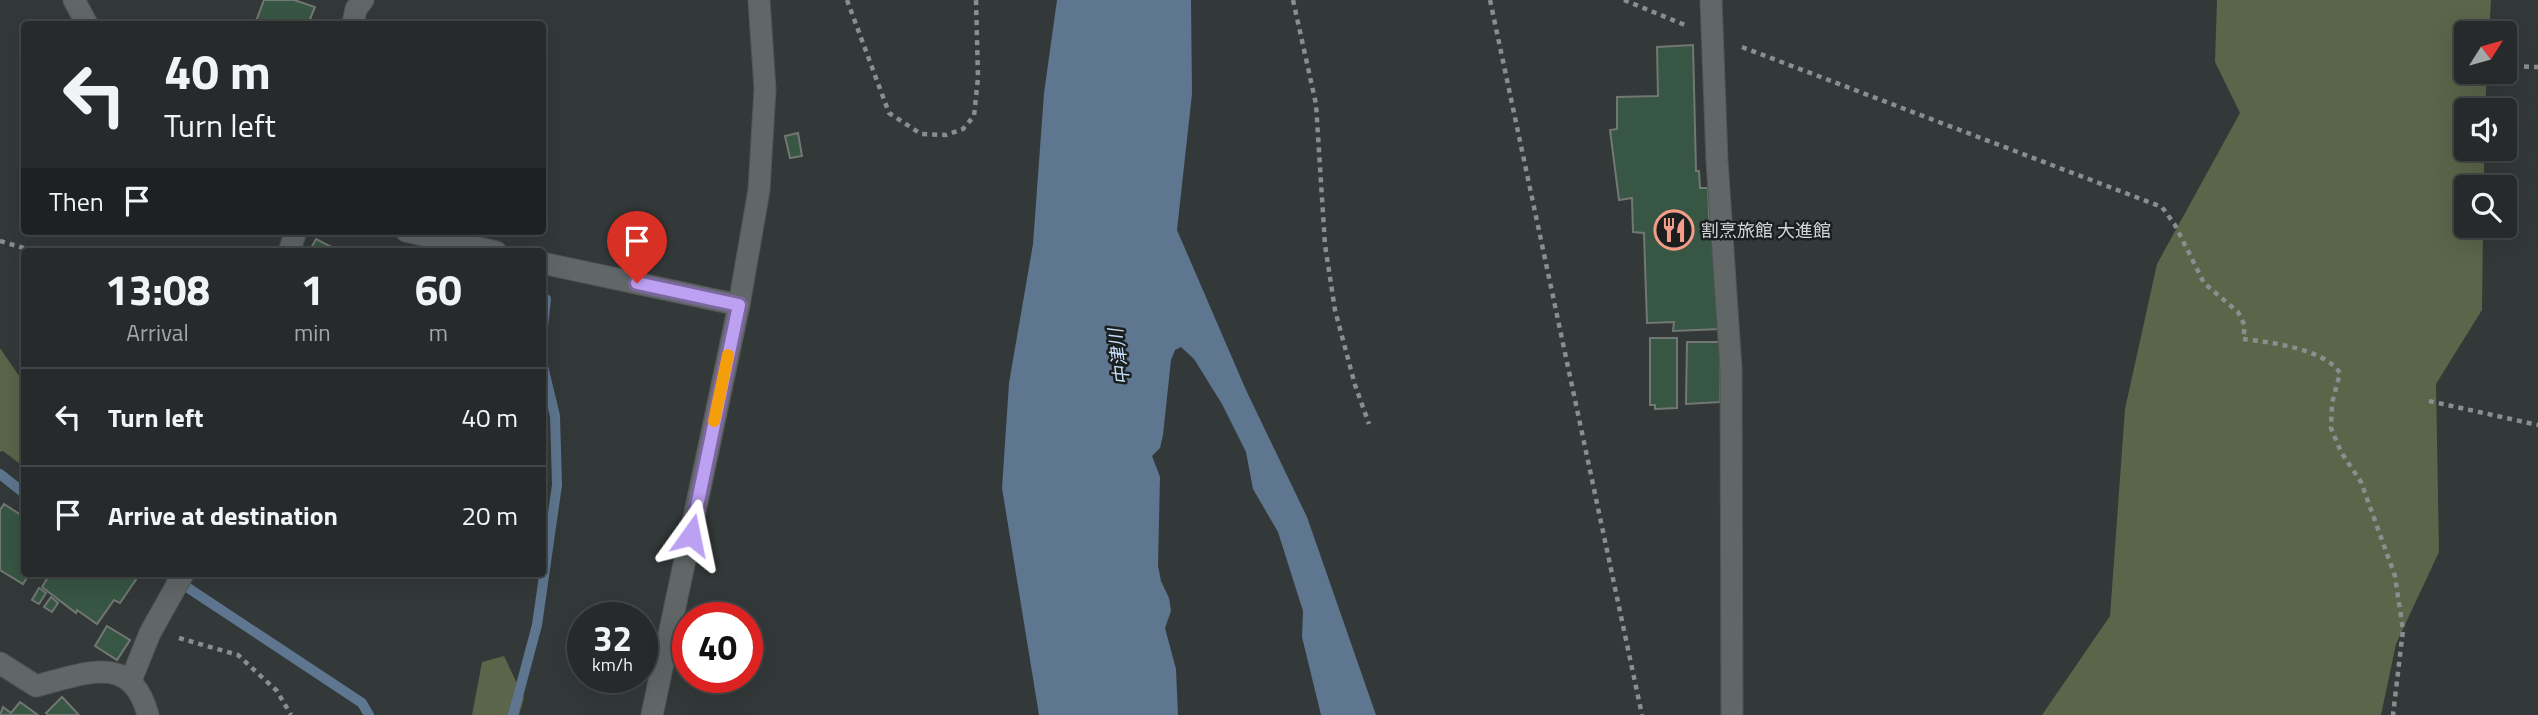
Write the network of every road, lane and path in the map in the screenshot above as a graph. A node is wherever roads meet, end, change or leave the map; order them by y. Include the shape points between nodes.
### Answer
1 (74, 0) edge
2 (363, 0) edge
3 (759, 0) edge
4 (847, 0) edge
5 (975, 0) edge
6 (1293, 0) edge
7 (1490, 0) edge
8 (1624, 0) edge
9 (1711, 0) edge
10 (84, 21) edge
11 (354, 21) edge
12 (1713, 37) junction
13 (2517, 66) edge
14 (2538, 67) edge
15 (423, 235) edge
16 (0, 241) edge
17 (24, 248) edge
18 (479, 248) edge
19 (546, 264) edge
20 (739, 305) junction
21 (2429, 401) dead end
22 (1369, 424) dead end
23 (2538, 425) edge
24 (181, 577) edge
25 (150, 633) junction
26 (0, 663) edge
27 (131, 680) junction
28 (148, 715) edge
29 (290, 715) edge
30 (652, 715) edge
31 (1642, 715) edge
32 (1731, 715) edge
33 (2393, 715) edge

1 - 10 street
2 - 11 street
3 - 20 street via 765,89 759,190
4 - 5 path via 889,113 921,134 946,135 963,129 974,116 978,78
6 - 22 path via 1316,103 1325,245 1335,310
7 - 31 path
8 - 12 path
9 - 12 street
12 - 32 street via 1731,369
12 - 33 path via 2162,207 2204,283 2238,312 2245,326 2243,339 2277,342 2333,362 2340,373 2331,428 2340,452 2361,482 2395,576 2403,630
13 - 14 path
15 - 18 street
16 - 17 path
19 - 20 street
20 - 30 street
21 - 23 path
24 - 25 street
25 - 27 street
25 - 29 path via 238,654 277,691
26 - 27 street via 36,686 88,673 110,672
27 - 28 street

